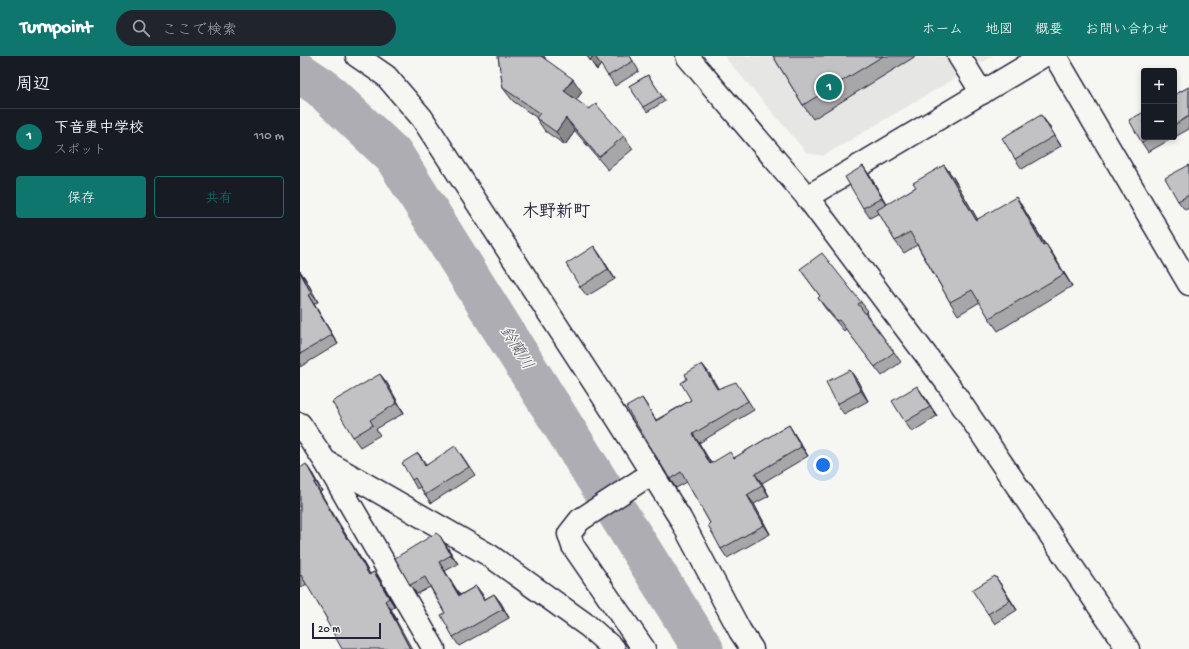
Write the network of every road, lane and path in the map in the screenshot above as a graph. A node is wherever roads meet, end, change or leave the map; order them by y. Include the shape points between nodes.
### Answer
1 (357, 56) edge
2 (687, 56) edge
3 (959, 56) edge
4 (1043, 56) edge
5 (1055, 56) edge
6 (982, 93) junction
7 (807, 197) junction
8 (1189, 284) edge
9 (300, 424) edge
10 (325, 461) junction
11 (652, 473) junction
12 (434, 649) edge
13 (614, 649) edge
14 (644, 649) edge
15 (752, 649) edge
16 (1128, 649) edge

1 - 11 street via 386,76 422,118
2 - 7 street
3 - 6 street
4 - 6 street
5 - 8 street
6 - 7 street
7 - 16 street via 947,383
9 - 10 street
10 - 12 street
10 - 13 street via 489,555 588,626
11 - 14 street via 580,520 569,534 573,546
11 - 15 street via 680,518

